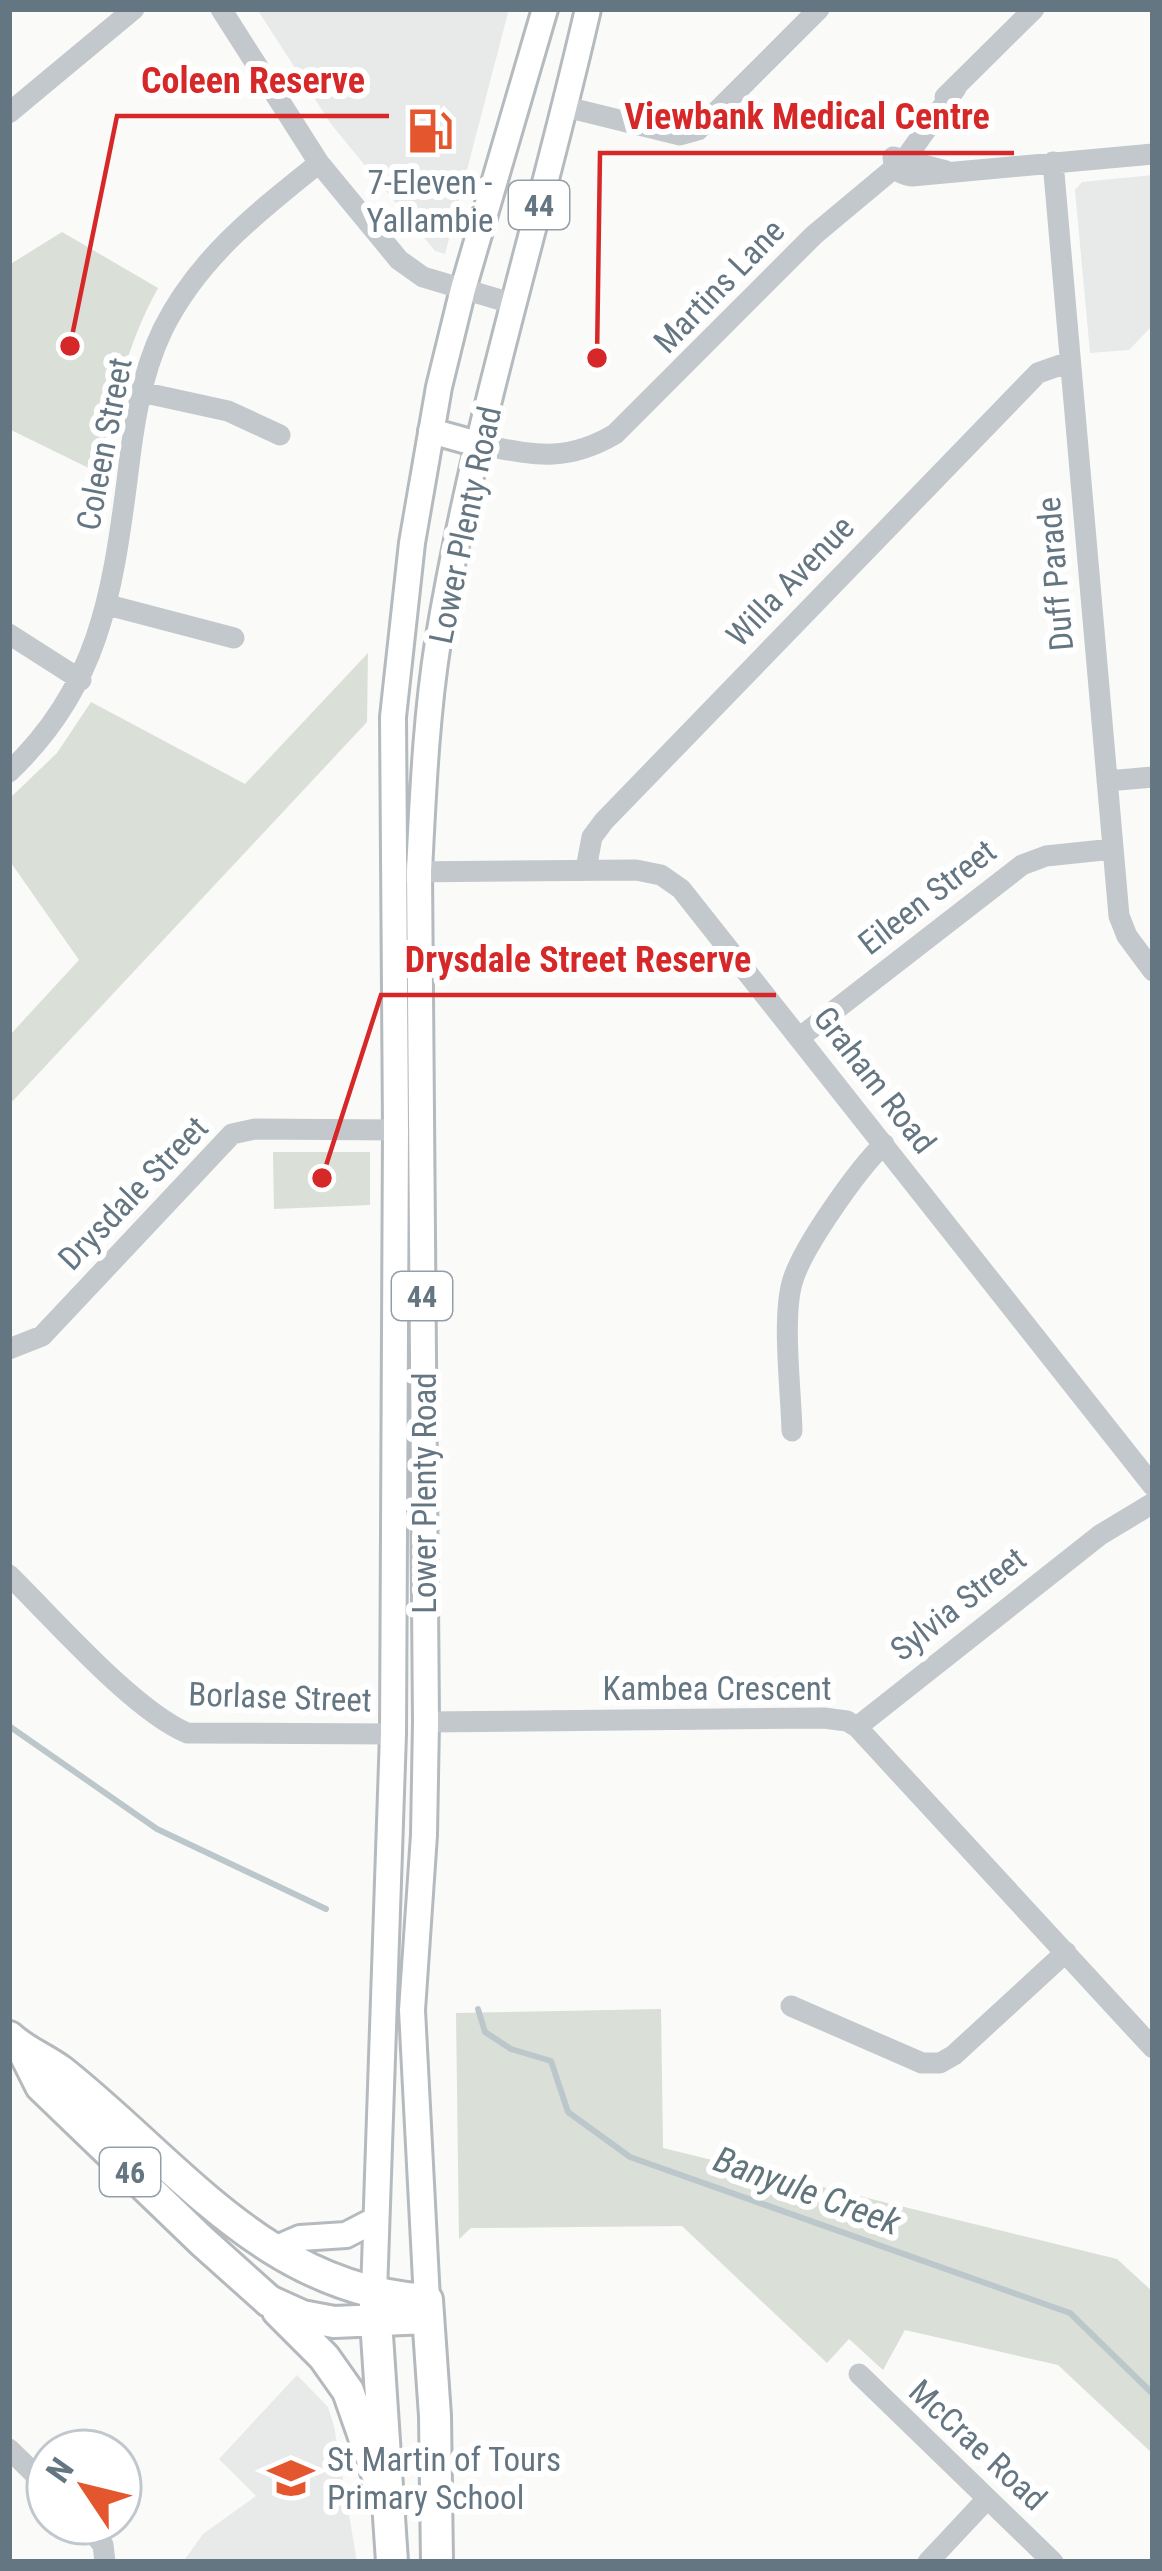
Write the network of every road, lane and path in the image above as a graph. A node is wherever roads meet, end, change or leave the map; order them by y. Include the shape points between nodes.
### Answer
1 (134, 9) edge
2 (221, 9) edge
3 (544, 9) edge
4 (589, 9) edge
5 (819, 9) edge
6 (1034, 9) edge
7 (566, 107) junction
8 (9, 113) edge
9 (1153, 154) edge
10 (898, 161) junction
11 (1053, 162) junction
12 (319, 163) junction
13 (464, 289) junction
14 (514, 304) junction
15 (1069, 362) junction
16 (141, 392) junction
17 (430, 431) junction
18 (280, 435) dead end
19 (481, 445) junction
20 (108, 605) junction
21 (9, 634) edge
22 (234, 638) dead end
23 (80, 680) junction
24 (9, 772) edge
25 (1153, 776) edge
26 (1107, 781) junction
27 (1113, 849) junction
28 (586, 869) junction
29 (419, 871) junction
30 (392, 873) junction
31 (1153, 970) edge
32 (799, 1038) junction
33 (396, 1130) junction
34 (884, 1144) junction
35 (9, 1349) edge
36 (792, 1431) dead end
37 (1152, 1491) edge
38 (9, 1575) edge
39 (426, 1722) junction
40 (857, 1726) junction
41 (393, 1734) junction
42 (1066, 1952) junction
43 (790, 2006) dead end
44 (14, 2045) edge
45 (1153, 2048) edge
46 (374, 2221) junction
47 (272, 2250) junction
48 (250, 2284) junction
49 (375, 2307) junction
50 (428, 2309) junction
51 (431, 2363) junction
52 (859, 2374) dead end
53 (384, 2398) junction
54 (987, 2499) junction
55 (390, 2511) junction
56 (392, 2562) edge
57 (437, 2562) edge
58 (928, 2562) edge
59 (1053, 2562) edge

1 - 8 street
2 - 12 street
3 - 13 main road, Lower Plenty Road / 44
4 - 7 main road, Lower Plenty Road / 44
5 - 7 street via 698,130 680,135
6 - 10 street, Martins Lane
7 - 14 main road, Lower Plenty Road / 44
9 - 11 street
10 - 11 street via 946,171
10 - 19 street, Martins Lane via 616,434 555,456
11 - 15 street, Duff Parade
12 - 13 street via 411,270
12 - 16 street, Coleen Street via 214,252 163,330
13 - 14 street
13 - 17 main road, Lower Plenty Road / 44
14 - 19 main road, Lower Plenty Road / 44
15 - 26 street, Duff Parade
15 - 28 street, Willa Avenue via 1038,373 604,820
16 - 18 street via 245,416
16 - 20 street, Coleen Street
17 - 19 main road
17 - 30 main road, Lower Plenty Road / 44 via 398,650
19 - 29 main road, Lower Plenty Road / 44 via 438,643
20 - 22 street
20 - 23 street, Coleen Street
21 - 23 street
23 - 24 street, Coleen Street
25 - 26 street
26 - 27 street, Duff Parade
27 - 31 street, Duff Parade via 1122,926
27 - 32 street, Eileen Street via 1022,865
28 - 29 street, Graham Road
28 - 32 street, Graham Road via 648,872 681,889
29 - 30 street, Graham Road
29 - 39 main road, Lower Plenty Road / 44
30 - 33 main road, Lower Plenty Road / 44
32 - 34 street, Graham Road
33 - 35 street, Drysdale Street via 232,1134 42,1336
33 - 41 main road, Lower Plenty Road / 44
34 - 36 street via 791,1286
34 - 37 street, Graham Road
37 - 40 street, Sylvia Street
38 - 41 street, Borlase Street via 168,1725 188,1733
39 - 40 street, Kambea Crescent via 824,1718
39 - 50 main road, Lower Plenty Road / 44 via 412,2010
40 - 42 street, Kambea Crescent
41 - 46 main road, Lower Plenty Road / 44
42 - 43 street via 940,2063 910,2059
42 - 45 street, Kambea Crescent
44 - 47 highway, 46 via 59,2070
44 - 48 highway, 46 via 41,2086
46 - 47 main road
46 - 49 main road, Lower Plenty Road / 44
47 - 49 highway, 46
48 - 49 highway, 46 via 302,2316 334,2322
48 - 55 highway, 46 via 342,2380
49 - 50 highway, 46
49 - 53 highway, Lower Plenty Road / 44
50 - 51 highway, Lower Plenty Road / 44
51 - 53 highway via 401,2356
51 - 57 highway, Lower Plenty Road / 44
52 - 54 street, McCrae Road
53 - 55 highway, Lower Plenty Road / 44
54 - 58 street
54 - 59 street, McCrae Road
55 - 56 highway, Lower Plenty Road / 44

